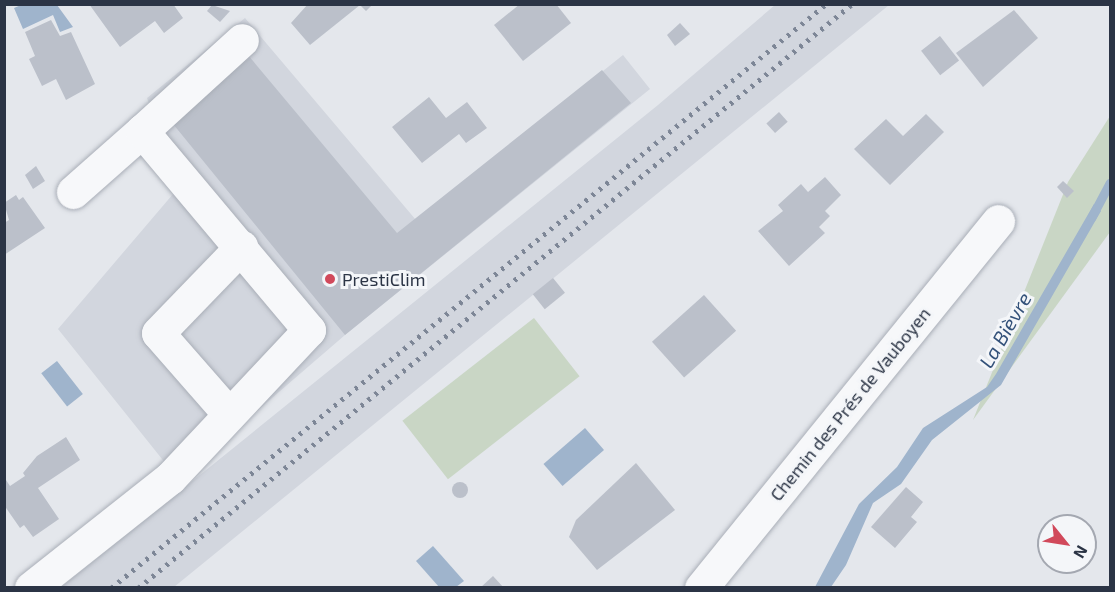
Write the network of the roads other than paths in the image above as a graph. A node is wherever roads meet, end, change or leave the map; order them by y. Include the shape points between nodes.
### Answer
1 (242, 40) dead end
2 (142, 131) junction
3 (73, 192) dead end
4 (998, 221) dead end
5 (241, 247) junction
6 (228, 413) junction
7 (31, 588) edge
8 (701, 588) edge

1 - 2 lane
2 - 3 lane
2 - 5 lane
4 - 8 lane, Chemin des Prés de Vauboyen
5 - 6 lane via 309,330
5 - 6 lane via 158,333
6 - 7 lane via 170,478

